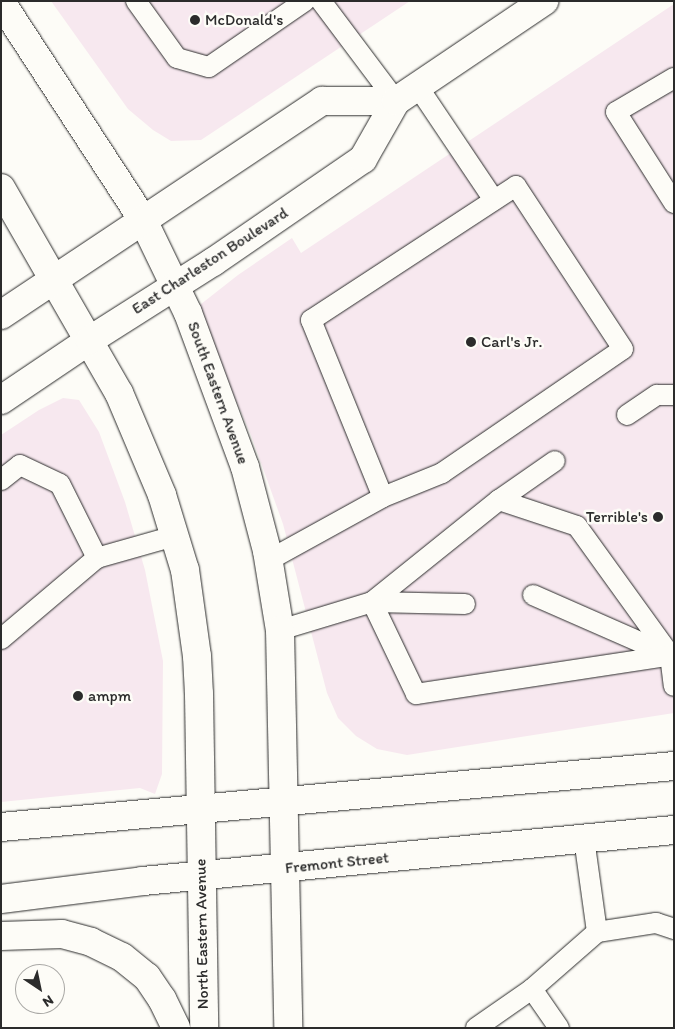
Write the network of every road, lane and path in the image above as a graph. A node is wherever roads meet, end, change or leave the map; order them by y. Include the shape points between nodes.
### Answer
1 (136, 1) edge
2 (305, 1) edge
3 (322, 1) edge
4 (544, 1) edge
5 (1, 2) edge
6 (674, 78) edge
7 (407, 94) junction
8 (1, 188) edge
9 (494, 200) junction
10 (674, 202) edge
11 (143, 220) junction
12 (54, 279) junction
13 (176, 285) junction
14 (1, 315) edge
15 (90, 340) junction
16 (674, 395) edge
17 (1, 400) edge
18 (627, 415) dead end
19 (555, 461) dead end
20 (1, 480) edge
21 (383, 497) junction
22 (499, 500) junction
23 (175, 536) junction
24 (97, 558) junction
25 (269, 560) junction
26 (533, 596) dead end
27 (372, 602) junction
28 (465, 604) dead end
29 (280, 630) junction
30 (1, 639) edge
31 (672, 655) edge
32 (674, 686) edge
33 (674, 766) edge
34 (284, 802) junction
35 (200, 808) junction
36 (1, 827) edge
37 (674, 830) edge
38 (584, 838) junction
39 (285, 868) junction
40 (201, 876) junction
41 (1, 899) edge
42 (674, 929) edge
43 (597, 932) junction
44 (1, 936) edge
45 (532, 989) junction
46 (176, 1028) edge
47 (204, 1028) edge
48 (288, 1028) edge
49 (476, 1028) edge
50 (559, 1028) edge

1 - 2 lane via 176,58 209,67
3 - 7 lane
4 - 7 main road, East Charleston Boulevard
5 - 11 main road, South Eastern Avenue
6 - 10 lane via 616,112
7 - 9 lane
7 - 11 main road via 322,102
7 - 13 main road, East Charleston Boulevard via 363,160
8 - 12 main road
9 - 21 lane via 311,320
9 - 21 lane via 516,186 623,349 442,474
11 - 12 main road
11 - 13 main road, South Eastern Avenue
12 - 14 main road
12 - 15 main road
13 - 15 main road, East Charleston Boulevard
13 - 25 main road, South Eastern Avenue via 245,467
15 - 17 main road, East Charleston Boulevard
15 - 23 main road via 132,419
16 - 18 lane via 657,395
19 - 22 lane
20 - 24 lane via 20,464 60,484
21 - 25 lane
22 - 27 lane
22 - 31 lane via 577,526
23 - 24 lane
23 - 35 main road via 185,570 197,656
24 - 30 lane
25 - 29 main road, South Eastern Avenue
26 - 31 lane
27 - 28 lane
27 - 29 lane
27 - 31 lane via 416,694
29 - 34 main road, South Eastern Avenue
31 - 32 lane
33 - 34 main road
34 - 35 main road
34 - 39 main road, South Eastern Avenue
35 - 36 main road
35 - 40 main road, North Eastern Avenue
37 - 38 main road, Fremont Street
38 - 39 main road, Fremont Street
38 - 43 lane
39 - 40 main road, Fremont Street
39 - 48 main road
40 - 41 main road, Fremont Street
40 - 47 main road, North Eastern Avenue
42 - 43 lane via 656,923
43 - 45 lane
44 - 46 main road via 62,934 91,942 122,957 147,977
45 - 49 lane
45 - 50 lane

